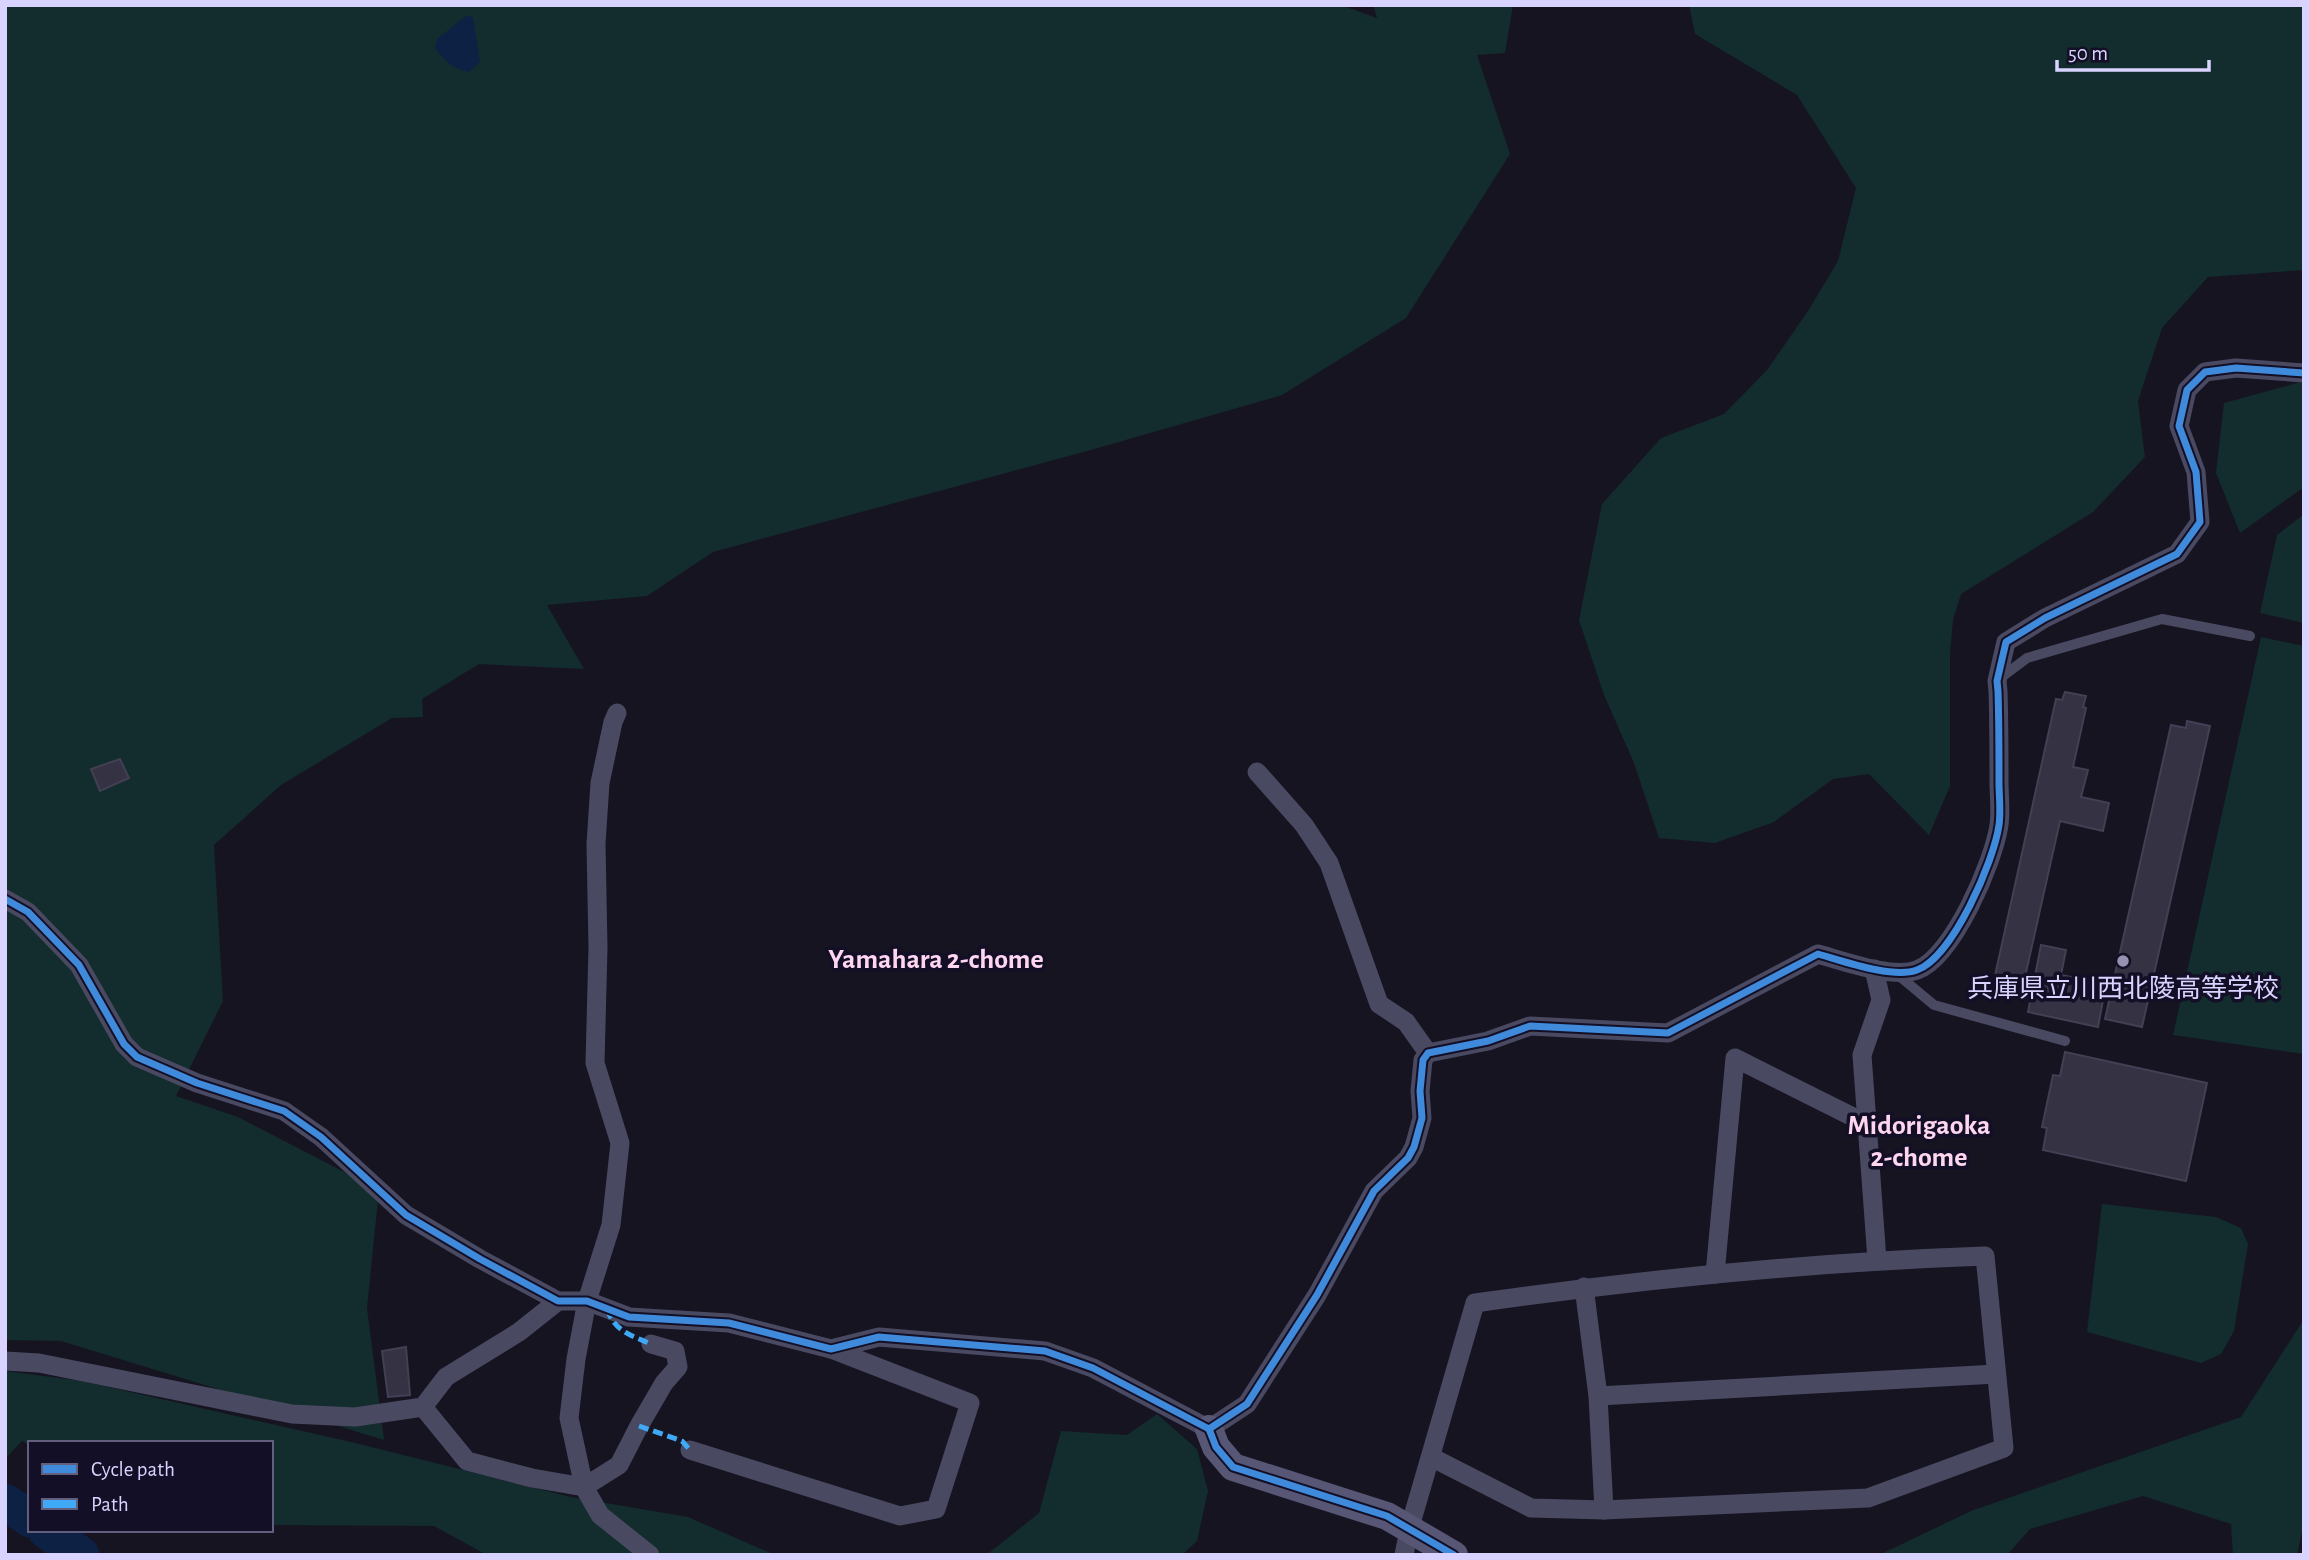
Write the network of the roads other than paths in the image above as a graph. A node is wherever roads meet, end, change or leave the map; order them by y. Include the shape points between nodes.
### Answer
1 (2304, 373) edge
2 (2250, 636) dead end
3 (1997, 681) junction
4 (617, 713) dead end
5 (1257, 772) dead end
6 (5, 899) edge
7 (1883, 970) junction
8 (2065, 1041) dead end
9 (1428, 1053) junction
10 (1867, 1124) junction
11 (1877, 1260) junction
12 (1715, 1274) junction
13 (1584, 1287) junction
14 (558, 1301) junction
15 (587, 1301) junction
16 (651, 1344) dead end
17 (831, 1349) junction
18 (5, 1361) edge
19 (1996, 1374) junction
20 (1598, 1396) junction
21 (423, 1407) junction
22 (1209, 1429) junction
23 (690, 1450) dead end
24 (1432, 1457) junction
25 (584, 1487) junction
26 (1604, 1510) junction
27 (1407, 1542) edge
28 (650, 1555) edge
29 (1454, 1555) edge

1 - 3 street via 2236,368 2205,372 2187,390 2179,426 2196,472 2200,522 2176,554 2006,642
2 - 3 lane via 2162,619 2027,658
3 - 7 street via 1999,825 1984,874 1966,915 1936,958 1918,970
4 - 15 street via 600,783 596,845 595,1063 620,1143 611,1225
5 - 9 street via 1304,825 1329,863 1379,1004 1406,1022
6 - 14 street via 28,912 79,965 124,1044 137,1057 197,1083 284,1111 321,1137 406,1215
7 - 8 lane via 1934,1005
7 - 9 street via 1818,954 1668,1033 1530,1026 1488,1041
7 - 10 street via 1881,1000 1862,1055
9 - 22 street via 1420,1091 1422,1118 1408,1158 1374,1191 1317,1295 1247,1404
10 - 11 street
10 - 12 street via 1735,1058
11 - 12 street
11 - 19 street via 1985,1256
12 - 13 street
13 - 20 street
13 - 24 street via 1475,1303
14 - 15 street
14 - 21 street via 519,1332 446,1377
15 - 17 street via 629,1317 729,1323
15 - 25 street via 569,1418
16 - 25 street via 675,1351 678,1367 664,1383 619,1465
17 - 22 street via 879,1337 1045,1351 1093,1368
17 - 23 street via 970,1403 936,1509 900,1516
18 - 21 street via 39,1363 292,1414 355,1417
19 - 20 street
19 - 26 street via 2004,1448 1868,1498
20 - 26 street
21 - 25 street via 467,1461
22 - 27 street via 1216,1447 1233,1467 1387,1516
24 - 26 street via 1531,1508
24 - 27 street
25 - 28 street via 600,1515
27 - 29 street

